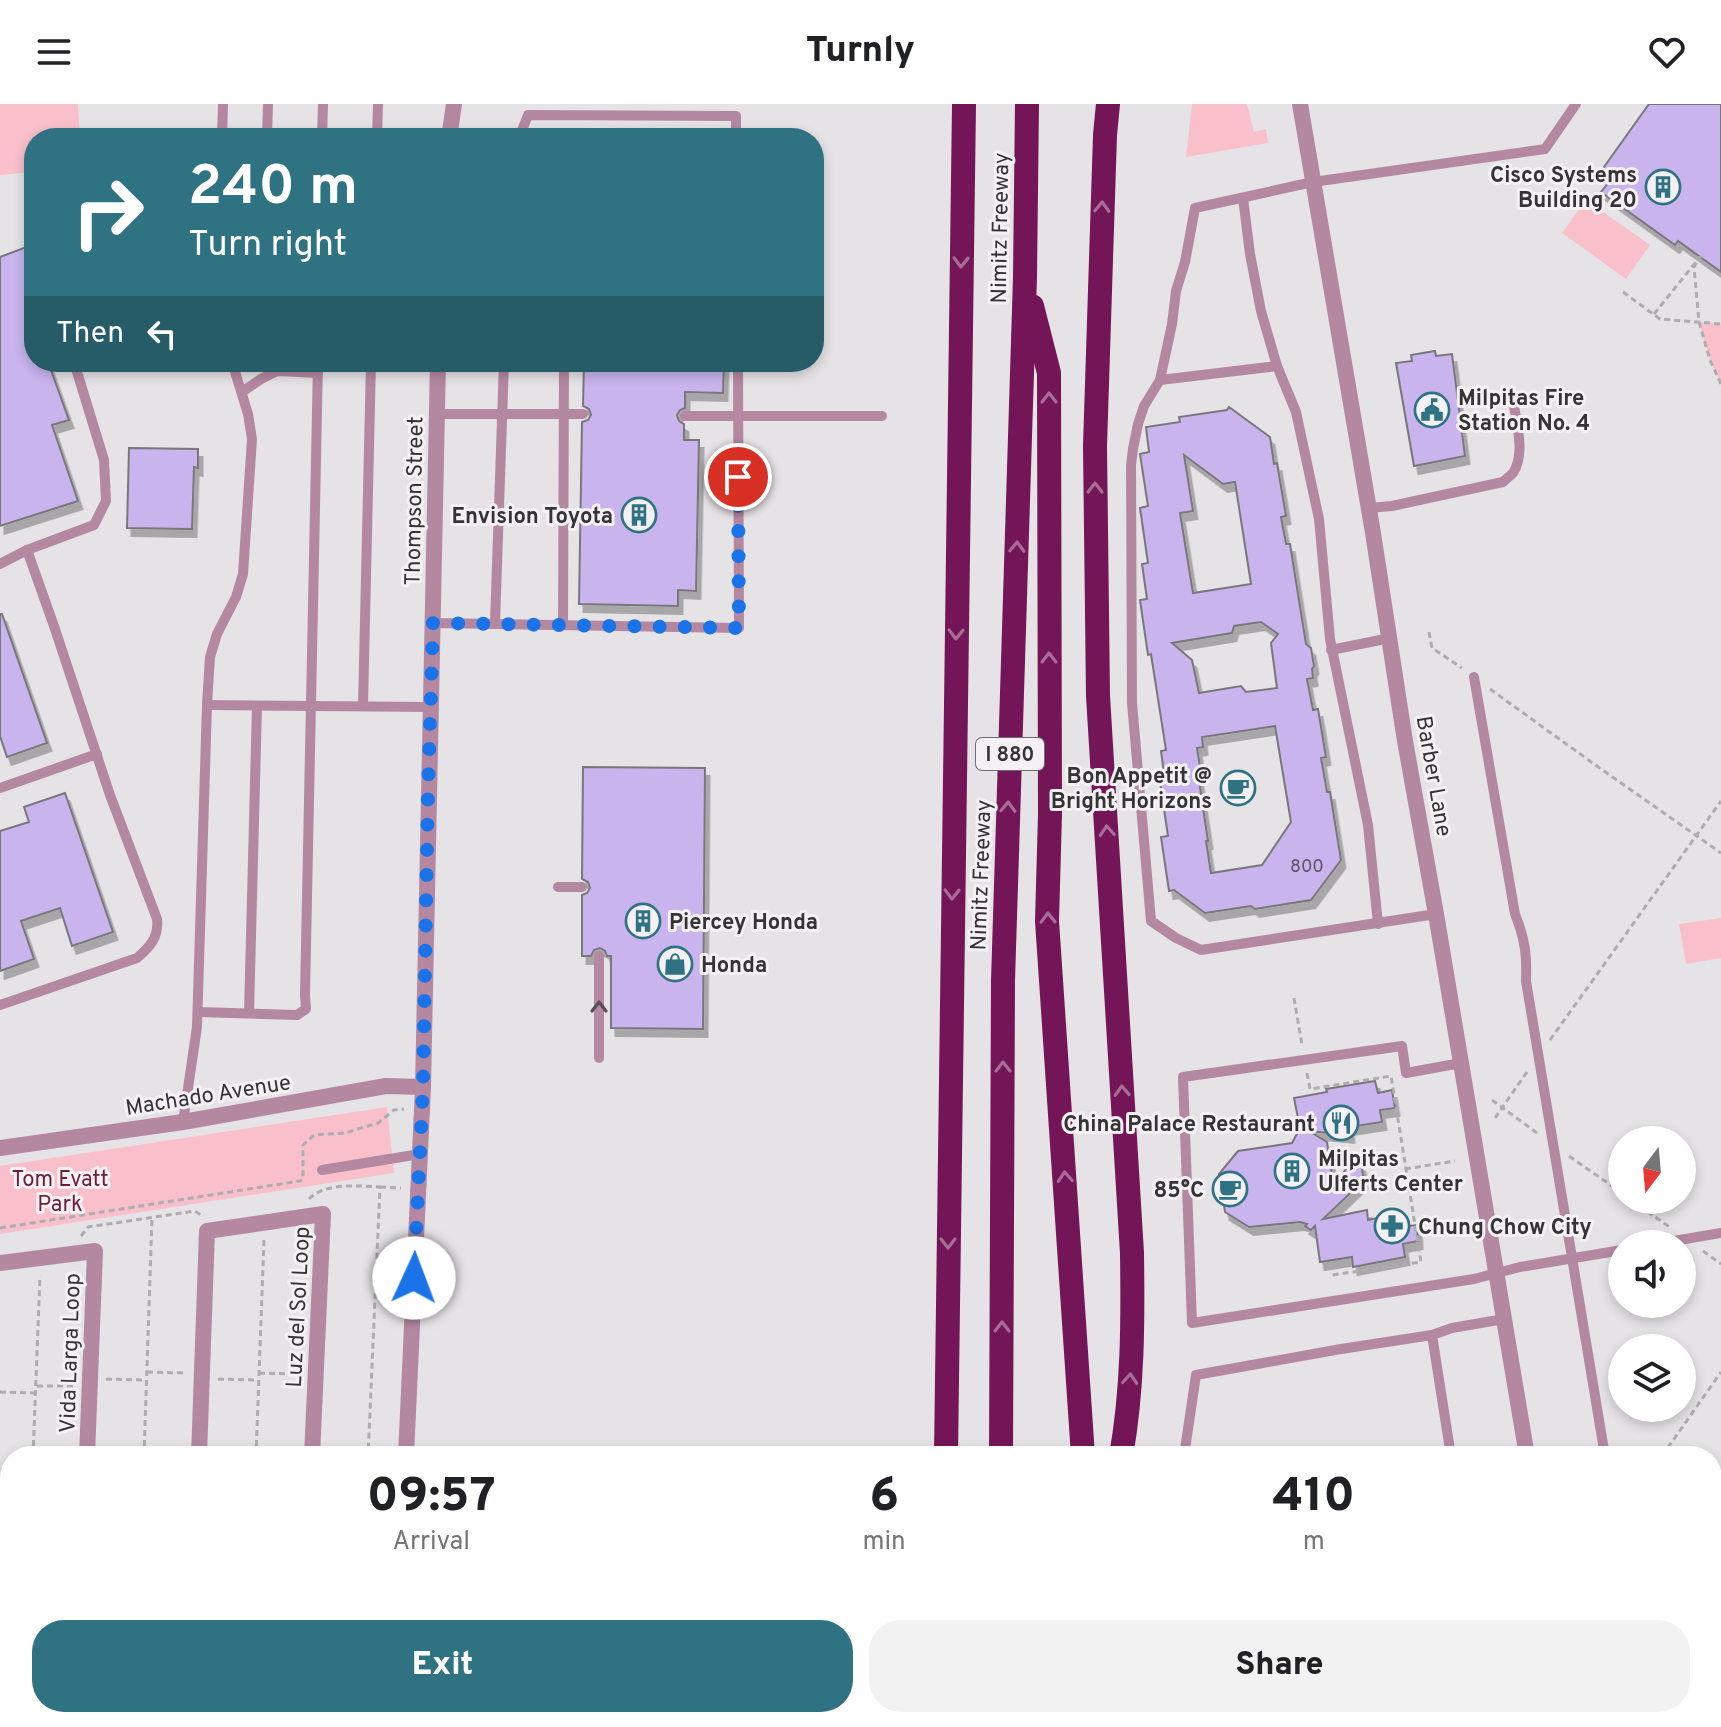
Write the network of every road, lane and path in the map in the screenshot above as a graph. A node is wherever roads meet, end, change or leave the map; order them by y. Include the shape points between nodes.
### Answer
1 (223, 104) edge
2 (268, 104) edge
3 (323, 104) edge
4 (378, 104) edge
5 (454, 104) edge
6 (955, 104) edge
7 (964, 104) edge
8 (1027, 104) edge
9 (1108, 104) edge
10 (1300, 104) edge
11 (1576, 104) edge
12 (222, 128) edge
13 (267, 128) edge
14 (322, 128) edge
15 (377, 128) edge
16 (450, 128) edge
17 (523, 128) edge
18 (736, 128) edge
19 (1313, 182) junction
20 (963, 184) junction
21 (1243, 198) junction
22 (1025, 277) junction
23 (1623, 292) dead end
24 (1654, 314) junction
25 (1699, 322) junction
26 (1721, 324) edge
27 (1277, 366) junction
28 (77, 372) edge
29 (235, 372) edge
30 (264, 372) edge
31 (275, 372) edge
32 (318, 372) edge
33 (371, 372) edge
34 (438, 372) edge
35 (504, 372) edge
36 (564, 372) edge
37 (738, 372) edge
38 (264, 377) junction
39 (1160, 380) junction
40 (1721, 384) edge
41 (242, 392) junction
42 (1513, 400) dead end
43 (563, 413) junction
44 (437, 414) junction
45 (502, 414) junction
46 (583, 414) dead end
47 (685, 416) dead end
48 (882, 416) dead end
49 (738, 417) junction
50 (1369, 508) junction
51 (27, 550) junction
52 (0, 564) edge
53 (433, 623) junction
54 (495, 623) junction
55 (563, 625) junction
56 (1429, 632) dead end
57 (1390, 638) junction
58 (1331, 650) junction
59 (1474, 677) junction
60 (207, 705) junction
61 (257, 706) junction
62 (312, 706) junction
63 (363, 706) junction
64 (430, 707) junction
65 (97, 754) junction
66 (0, 788) edge
67 (1721, 801) edge
68 (1696, 835) junction
69 (1721, 853) edge
70 (558, 887) dead end
71 (582, 887) dead end
72 (1436, 914) junction
73 (1378, 924) junction
74 (599, 956) dead end
75 (1294, 998) dead end
76 (0, 1005) edge
77 (198, 1012) junction
78 (249, 1013) junction
79 (1539, 1055) junction
80 (599, 1058) dead end
81 (1305, 1060) junction
82 (1461, 1063) junction
83 (423, 1087) junction
84 (422, 1108) junction
85 (1495, 1118) dead end
86 (183, 1122) junction
87 (0, 1148) edge
88 (420, 1154) junction
89 (1455, 1161) dead end
90 (1405, 1169) junction
91 (322, 1170) dead end
92 (380, 1187) junction
93 (418, 1188) junction
94 (301, 1217) junction
95 (152, 1218) junction
96 (264, 1223) junction
97 (0, 1228) edge
98 (222, 1229) junction
99 (1721, 1233) edge
100 (1696, 1237) edge
101 (1608, 1252) edge
102 (78, 1253) junction
103 (41, 1258) junction
104 (1573, 1258) junction
105 (0, 1263) edge
106 (1496, 1273) junction
107 (1332, 1275) dead end
108 (1504, 1319) junction
109 (1432, 1335) junction
110 (147, 1372) junction
111 (1721, 1372) edge
112 (259, 1373) junction
113 (316, 1374) junction
114 (202, 1376) junction
115 (146, 1380) junction
116 (258, 1380) junction
117 (90, 1383) junction
118 (36, 1386) junction
119 (0, 1392) edge
120 (35, 1393) junction
121 (33, 1446) edge
122 (87, 1446) edge
123 (144, 1446) edge
124 (199, 1446) edge
125 (256, 1446) edge
126 (312, 1446) edge
127 (368, 1446) edge
128 (406, 1446) edge
129 (946, 1446) edge
130 (1001, 1446) edge
131 (1082, 1446) edge
132 (1123, 1446) edge
133 (1185, 1446) edge
134 (1449, 1446) edge
135 (1525, 1446) edge
136 (1603, 1446) edge
137 (1669, 1446) edge

1 - 12 lane
2 - 13 lane
3 - 14 lane
4 - 15 lane
5 - 16 street
6 - 20 highway
7 - 20 highway, Nimitz Freeway / I 880
8 - 22 highway, Nimitz Freeway / I 880
132 -> 9 highway via 1133,1340 1132,1253 1095,566
10 - 19 street, Barber Lane
11 - 19 lane via 1545,149
17 - 18 lane via 528,115 736,116
19 - 21 lane
19 - 50 street, Barber Lane
20 -> 129 highway, Nimitz Freeway / I 880
21 - 27 lane via 1261,311
21 - 39 lane via 1195,208
130 -> 22 highway, Nimitz Freeway / I 880 via 1003,981
131 -> 22 highway via 1047,921 1049,373
23 - 24 path
24 - 25 path
24 - 25 path via 1700,257 1694,267
25 - 26 path
25 - 40 path
27 - 39 lane
27 - 58 lane via 1296,412 1319,519
28 - 51 lane via 104,460 106,501 94,525
29 - 41 lane
30 - 38 lane
31 - 38 lane
32 - 62 lane
33 - 63 lane
34 - 44 street, Thompson Street
35 - 45 lane
36 - 43 lane
37 - 49 lane
38 - 41 lane
39 - 73 lane via 1144,406 1131,465 1132,703 1151,921 1201,950
41 - 60 lane via 252,439 243,574 210,657
42 - 50 lane via 1518,458 1503,482
43 - 45 lane
43 - 46 lane
43 - 55 lane
44 - 45 lane
44 - 53 street, Thompson Street
45 - 54 lane
47 - 49 lane
48 - 49 lane
49 - 55 lane via 739,628
50 - 57 street, Barber Lane
51 - 52 lane
51 - 65 lane
53 - 54 lane
53 - 64 street, Thompson Street
54 - 55 lane
56 - 59 path via 1432,648
57 - 58 lane
57 - 72 street, Barber Lane
58 - 73 lane via 1368,825
59 - 68 path
59 - 79 lane via 1515,914 1524,938
60 - 61 lane
60 - 77 lane
61 - 62 lane
61 - 78 lane
62 - 63 lane
62 - 78 lane via 306,1009 297,1015
63 - 64 lane
64 - 83 street, Thompson Street
65 - 66 lane
65 - 76 lane via 157,919 154,940 128,962
67 - 68 path
68 - 69 path
68 - 79 path
70 - 71 lane
72 - 73 lane
72 - 82 street, Barber Lane
80 -> 74 lane
75 - 81 path
77 - 78 lane
77 - 86 lane
79 - 85 path
79 - 104 lane
81 - 82 lane via 1402,1046 1406,1073
81 - 90 path via 1310,1089 1391,1076
81 - 106 lane via 1183,1077 1192,1323
82 - 106 street, Barber Lane
83 - 84 street, Thompson Street
83 - 86 street, Machado Avenue via 386,1086
84 - 88 street, Thompson Street
84 - 97 path via 394,1110 378,1123 345,1133 314,1135 303,1145 300,1181
86 - 87 street, Machado Avenue
88 - 91 lane
88 - 93 street, Thompson Street
89 - 90 path
90 - 107 path via 1421,1262
92 - 93 path
92 - 94 path via 318,1191
92 - 127 path
93 - 128 street, Thompson Street
94 - 96 street, Luz del Sol Loop
94 - 113 street, Luz del Sol Loop via 323,1214
95 - 98 path via 195,1211
95 - 102 path via 88,1227 81,1233
95 - 110 path
96 - 98 street, Luz del Sol Loop
96 - 112 path
98 - 114 street via 207,1231
99 - 100 lane
101 - 104 lane
102 - 103 street, Vida Larga Loop
102 - 117 street, Vida Larga Loop via 95,1251
103 - 105 street, Vida Larga Loop
103 - 118 path
104 - 106 lane
104 - 136 lane
106 - 108 street, Barber Lane
108 - 109 lane
108 - 135 street, Barber Lane
109 - 133 lane via 1196,1375
109 - 134 lane
110 - 114 path
110 - 115 path
111 - 137 path
112 - 113 path
112 - 116 path
113 - 126 street, Luz del Sol Loop
114 - 116 path
114 - 124 street
115 - 117 path
115 - 123 path
116 - 125 path
117 - 118 path
117 - 122 street, Vida Larga Loop
118 - 120 path
119 - 120 path
120 - 121 path

